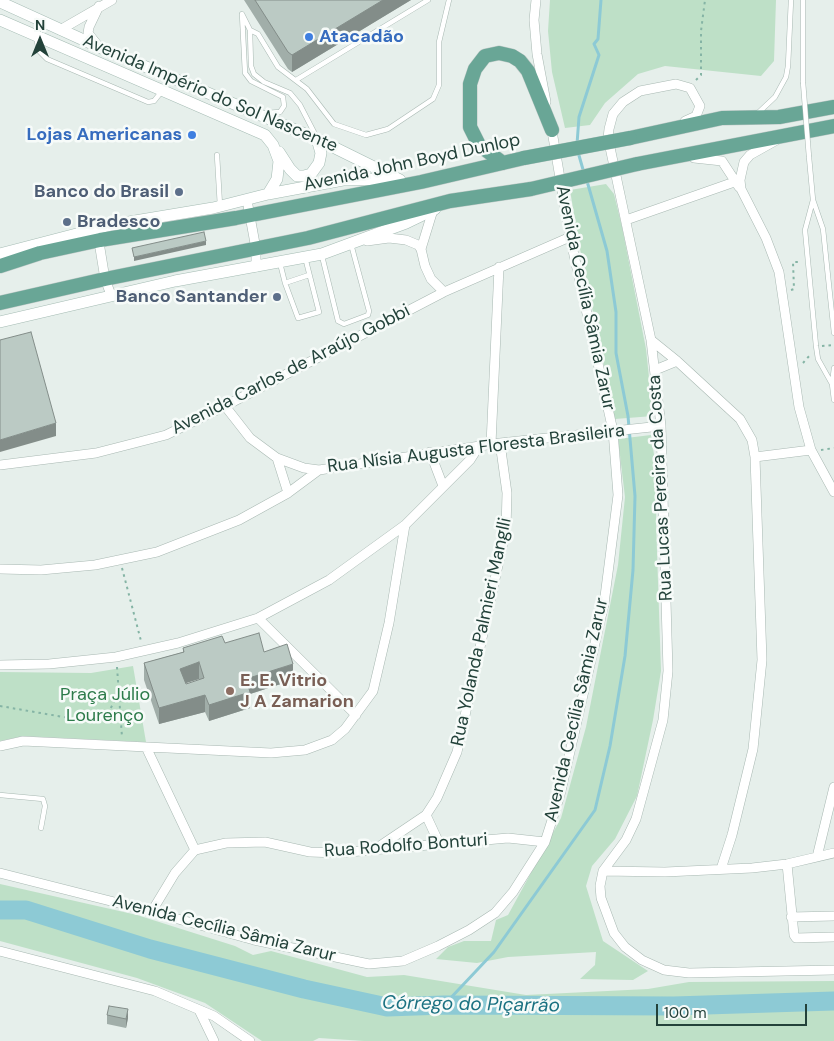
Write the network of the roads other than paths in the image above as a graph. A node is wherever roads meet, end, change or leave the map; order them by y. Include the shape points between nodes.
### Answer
1 (112, 0) edge
2 (428, 0) edge
3 (449, 0) edge
4 (536, 0) edge
5 (790, 0) edge
6 (803, 0) edge
7 (0, 2) edge
8 (13, 4) edge
9 (99, 6) junction
10 (0, 20) edge
11 (60, 30) junction
12 (250, 30) junction
13 (36, 36) junction
14 (99, 47) junction
15 (296, 80) junction
16 (162, 90) junction
17 (834, 108) edge
18 (254, 113) junction
19 (755, 116) junction
20 (834, 126) edge
21 (552, 130) junction
22 (653, 133) junction
23 (784, 136) junction
24 (317, 139) junction
25 (276, 149) junction
26 (217, 155) dead end
27 (667, 158) junction
28 (503, 163) junction
29 (400, 180) junction
30 (421, 182) junction
31 (739, 183) junction
32 (268, 194) junction
33 (247, 200) junction
34 (813, 200) junction
35 (450, 201) junction
36 (220, 207) junction
37 (433, 210) junction
38 (250, 215) junction
39 (626, 220) junction
40 (98, 234) junction
41 (570, 237) junction
42 (355, 243) junction
43 (256, 249) junction
44 (421, 249) junction
45 (0, 254) edge
46 (322, 254) junction
47 (305, 257) junction
48 (280, 263) junction
49 (0, 266) edge
50 (256, 267) junction
51 (499, 267) junction
52 (309, 275) junction
53 (105, 279) junction
54 (285, 283) junction
55 (444, 292) junction
56 (110, 295) junction
57 (0, 303) edge
58 (0, 322) edge
59 (834, 333) edge
60 (651, 340) junction
61 (677, 361) junction
62 (834, 368) edge
63 (655, 370) junction
64 (832, 384) junction
65 (834, 400) edge
66 (225, 406) junction
67 (661, 426) junction
68 (617, 431) junction
69 (496, 443) junction
70 (478, 446) junction
71 (811, 450) junction
72 (430, 452) junction
73 (755, 457) junction
74 (277, 458) junction
75 (0, 465) edge
76 (319, 470) junction
77 (443, 486) junction
78 (834, 492) edge
79 (288, 494) junction
80 (405, 525) junction
81 (0, 569) edge
82 (258, 618) junction
83 (0, 665) edge
84 (356, 715) junction
85 (0, 746) edge
86 (146, 747) junction
87 (834, 787) edge
88 (0, 795) edge
89 (426, 815) junction
90 (41, 828) dead end
91 (545, 842) junction
92 (439, 843) junction
93 (195, 850) junction
94 (374, 850) junction
95 (834, 852) edge
96 (817, 857) junction
97 (787, 864) junction
98 (721, 869) junction
99 (603, 871) junction
100 (0, 873) edge
101 (152, 911) junction
102 (834, 916) edge
103 (791, 917) junction
104 (834, 938) edge
105 (0, 951) edge
106 (834, 970) edge
107 (199, 1010) junction
108 (214, 1041) edge
109 (250, 1041) edge

1 - 9 street
2 - 15 lane
3 - 15 lane via 437,57 438,91 434,99 388,129 360,134 334,124
4 - 21 street, Avenida Cecília Sâmia Zarur via 536,54
5 - 19 lane via 786,77 775,97
6 - 34 lane, bridge via 804,82
7 - 8 main road, Avenida Império do Sol Nascente
8 - 11 main road, Avenida Império do Sol Nascente
9 - 11 street
9 - 14 street via 88,33
10 - 13 main road, Avenida Império do Sol Nascente
11 - 14 main road, Avenida Império do Sol Nascente
12 - 15 lane via 258,34 278,67
12 - 18 lane via 242,14 245,73 251,82 283,97 284,106 280,112
12 - 24 lane via 254,74 290,93 300,105
13 - 16 main road, Avenida Império do Sol Nascente
13 - 16 lane via 39,51 46,59 148,102 154,101
14 - 18 main road, Avenida Império do Sol Nascente
16 - 25 main road, Avenida Império do Sol Nascente via 256,130
17 - 19 main road, Avenida John Boyd Dunlop via 779,117
18 - 24 main road, Avenida Império do Sol Nascente
19 - 22 main road, Avenida John Boyd Dunlop via 722,118
20 - 23 main road
21 - 28 main road via 528,72 520,61 499,52 485,56 474,69 470,84 470,127 479,145
21 - 41 street, Avenida Cecília Sâmia Zarur
22 - 28 main road, Avenida John Boyd Dunlop, bridge
22 - 39 street, Rua Lucas Pereira da Costa via 699,113 698,100 690,88 676,84 640,91 623,102 610,121 608,138
23 - 27 main road
23 - 31 street via 750,155 742,167
24 - 25 main road, Avenida Império do Sol Nascente via 321,153 319,164 312,174 304,176 297,176 290,170
24 - 29 main road, Avenida Império do Sol Nascente
25 - 32 main road via 279,161 277,179
26 - 36 lane
27 - 31 street via 722,161
27 - 35 main road, bridge via 531,189
28 - 30 main road, Avenida John Boyd Dunlop
29 - 30 main road, Avenida Império do Sol Nascente
29 - 32 main road via 343,180
30 - 38 main road, Avenida John Boyd Dunlop
31 - 39 street
31 - 71 street via 779,272 799,407
32 - 33 main road
33 - 36 main road
33 - 38 street
34 - 59 lane via 823,229
34 - 64 lane via 805,230 816,346 818,359
35 - 37 main road
35 - 43 main road
36 - 40 main road
37 - 42 main road
37 - 44 street
38 - 40 main road, Avenida John Boyd Dunlop
38 - 43 street
39 - 60 street, Rua Lucas Pereira da Costa
40 - 45 main road
40 - 49 main road, Avenida John Boyd Dunlop
40 - 53 street
41 - 51 street, Avenida Carlos de Araújo Gobbi
41 - 68 street, Avenida Cecília Sâmia Zarur
42 - 44 street via 389,238 406,240
42 - 46 main road
42 - 46 lane via 369,311 368,315 344,324 338,321
43 - 50 street
43 - 53 main road
44 - 55 street via 428,273
46 - 47 main road
47 - 48 main road
47 - 52 lane
48 - 50 main road
48 - 54 lane
50 - 56 main road
51 - 55 street, Avenida Carlos de Araújo Gobbi
51 - 69 street, Rua Yolanda Palmieri Manglli
52 - 54 lane
52 - 54 lane via 319,312 301,318 297,316
53 - 56 street
53 - 57 main road
55 - 66 street, Avenida Carlos de Araújo Gobbi
56 - 58 main road
60 - 61 street
60 - 63 street, Rua Lucas Pereira da Costa
61 - 63 street
61 - 73 street via 740,419 752,440
62 - 64 lane
63 - 67 street, Rua Lucas Pereira da Costa
64 - 65 lane
66 - 74 street, Rua Nísia Augusta Floresta Brasileira via 250,438
66 - 75 street, Avenida Carlos de Araújo Gobbi via 166,434 127,447 72,458
67 - 68 street, Rua Nísia Augusta Floresta Brasileira
67 - 99 street, Rua Lucas Pereira da Costa via 668,662 663,720 636,819 626,840
68 - 69 street, Rua Nísia Augusta Floresta Brasileira
68 - 91 street, Avenida Cecília Sâmia Zarur via 618,495 604,604 560,795
69 - 70 street, Rua Nísia Augusta Floresta Brasileira
69 - 89 street, Rua Yolanda Palmieri Manglli via 507,510 498,567 457,752 438,798
70 - 72 street, Rua Nísia Augusta Floresta Brasileira
70 - 77 street via 470,460
71 - 73 street
71 - 78 street
72 - 76 street, Rua Nísia Augusta Floresta Brasileira
72 - 77 street
73 - 98 street via 762,660 753,749
74 - 76 street, Rua Nísia Augusta Floresta Brasileira
74 - 79 street
76 - 79 street
77 - 80 street
79 - 81 street via 213,531 157,552 120,561 41,570
80 - 82 street via 329,580
80 - 84 street via 389,624 372,691
82 - 83 street via 210,634 116,657
82 - 84 street
84 - 86 street via 332,740 305,750 272,753
85 - 86 street via 23,741
86 - 93 street
87 - 96 street
88 - 90 lane via 43,800 46,806
89 - 92 street
89 - 94 street, Rua Yolanda Palmieri Manglli
91 - 92 street, Rua Rodolfo Bonturi via 508,838
91 - 101 street, Avenida Cecília Sâmia Zarur via 513,892 495,913 469,930 403,961 369,964 254,940
92 - 94 street, Rua Rodolfo Bonturi
93 - 94 street, Rua Rodolfo Bonturi via 265,842 310,852
93 - 101 street via 175,873
95 - 96 street
96 - 97 street
97 - 98 street
97 - 103 street
98 - 99 street
99 - 106 street via 601,898 614,933 642,960 664,970 689,973
100 - 101 street, Avenida Cecília Sâmia Zarur
102 - 103 street
103 - 104 street via 796,938
105 - 107 street via 155,991
107 - 108 street
107 - 109 street via 214,1016

